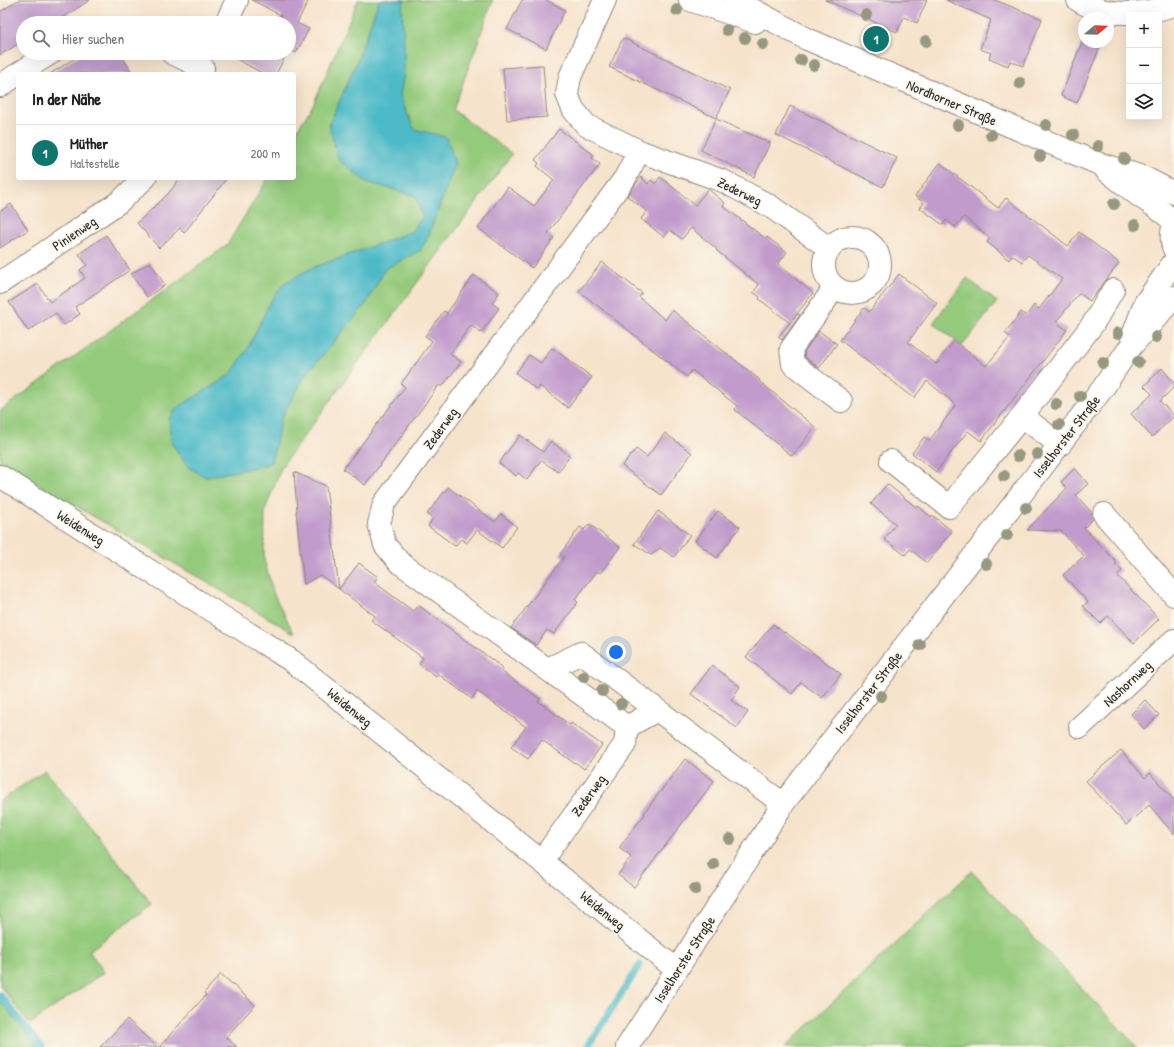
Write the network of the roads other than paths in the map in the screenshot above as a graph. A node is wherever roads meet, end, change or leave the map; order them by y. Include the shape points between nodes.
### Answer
1 (237, 0) edge
2 (605, 0) edge
3 (690, 0) edge
4 (735, 0) edge
5 (1078, 0) edge
6 (1174, 5) edge
7 (229, 16) edge
8 (807, 39) junction
9 (40, 60) edge
10 (191, 60) edge
11 (205, 65) edge
12 (21, 72) edge
13 (16, 75) edge
14 (0, 86) edge
15 (640, 151) junction
16 (1097, 163) junction
17 (144, 180) edge
18 (1174, 192) edge
19 (1174, 222) edge
20 (830, 249) junction
21 (1174, 249) edge
22 (1174, 262) edge
23 (0, 283) edge
24 (835, 287) junction
25 (1113, 290) dead end
26 (1174, 297) edge
27 (1128, 350) junction
28 (841, 401) dead end
29 (1022, 416) junction
30 (1060, 445) junction
31 (891, 461) dead end
32 (0, 476) edge
33 (1104, 514) dead end
34 (1174, 595) edge
35 (1174, 640) edge
36 (548, 669) junction
37 (657, 710) junction
38 (627, 727) junction
39 (1080, 727) dead end
40 (783, 804) junction
41 (542, 860) junction
42 (677, 970) junction
43 (627, 1047) edge

1 - 7 street
2 - 15 street, Zederweg via 570,77 567,94 573,109 586,125
3 - 8 street, Nordhorner Straße
4 - 8 street, Nordhorner Straße
5 - 6 street via 1103,11 1121,13 1143,12
8 - 16 street, Nordhorner Straße
9 - 12 street
10 - 11 street
13 - 14 street
15 - 20 street, Zederweg via 723,181 770,206
15 - 36 street, Zederweg via 625,178 384,504 379,524 385,545 399,562
16 - 18 street, Nordhorner Straße via 1143,177
16 - 19 street, Nordhorner Straße
17 - 23 street, Pinienweg via 119,202
19 - 21 street
20 - 24 street via 825,272
20 - 24 street via 839,240 857,237 873,246 880,263 876,280 869,287 852,293
22 - 27 street, Isselhorster Straße via 1145,303
24 - 28 street via 791,349 793,364
25 - 29 street via 1093,324
26 - 27 street, Isselhorster Straße
27 - 30 street, Isselhorster Straße
29 - 30 street
29 - 31 street via 949,507
30 - 40 street, Isselhorster Straße
32 - 41 street, Weidenweg via 292,662
33 - 34 street
35 - 39 street, Nashornweg
36 - 37 street via 581,653
36 - 38 street, Zederweg
37 - 38 street
37 - 40 street
38 - 41 street, Zederweg via 625,744
40 - 42 street, Isselhorster Straße
41 - 42 street, Weidenweg
42 - 43 street, Isselhorster Straße

